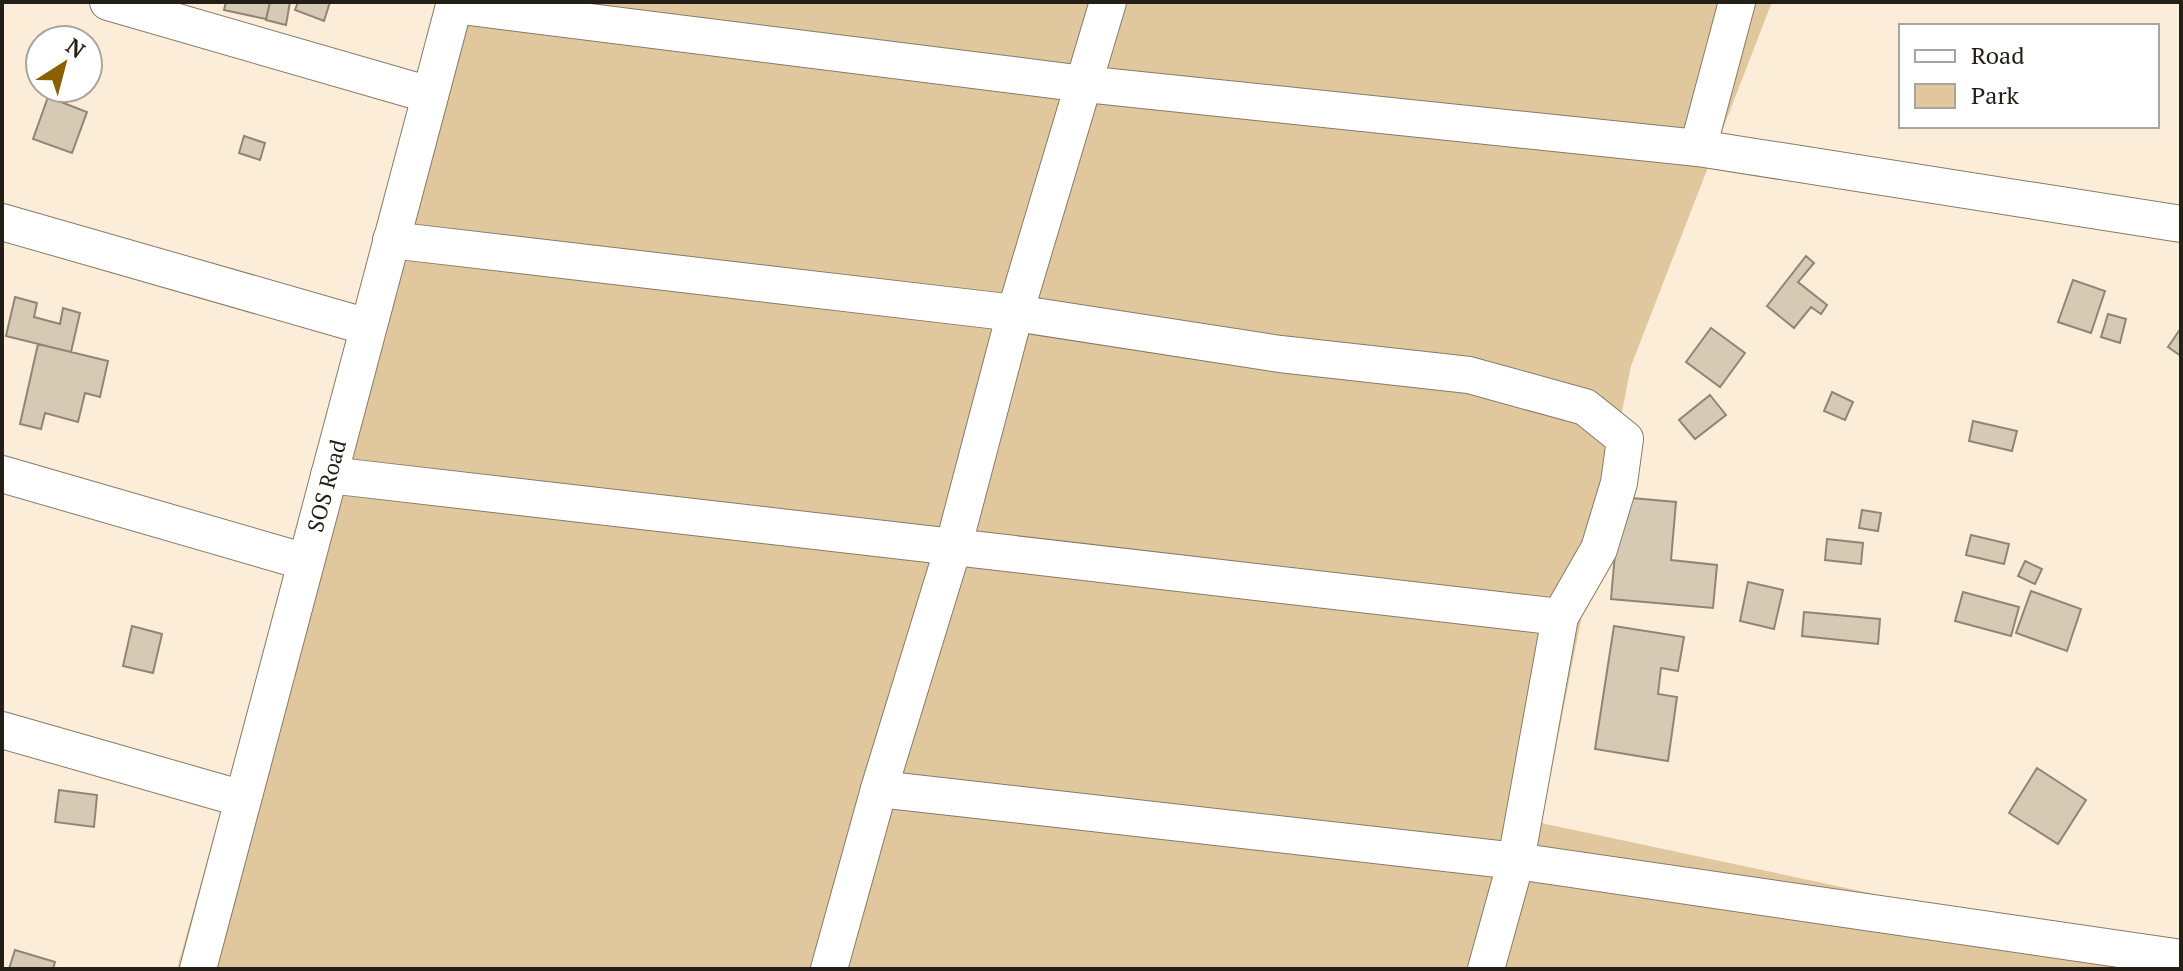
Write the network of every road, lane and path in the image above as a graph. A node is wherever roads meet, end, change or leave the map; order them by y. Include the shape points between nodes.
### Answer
1 (108, 2) edge
2 (1108, 2) edge
3 (1737, 2) edge
4 (455, 3) edge
5 (1084, 84) junction
6 (430, 95) junction
7 (1698, 148) junction
8 (2, 222) edge
9 (2181, 224) edge
10 (391, 240) junction
11 (1015, 313) junction
12 (368, 327) junction
13 (2, 474) edge
14 (329, 475) junction
15 (953, 548) junction
16 (306, 562) junction
17 (1560, 617) junction
18 (2, 730) edge
19 (879, 789) junction
20 (243, 799) junction
21 (1516, 861) junction
22 (2181, 958) edge
23 (198, 969) edge
24 (829, 969) edge
25 (1486, 969) edge

1 - 6 street
2 - 5 street
3 - 7 street
4 - 5 street
4 - 6 street, SOS Road
5 - 7 street
5 - 11 street
6 - 10 street, SOS Road
7 - 9 street
8 - 12 street
10 - 11 street
10 - 12 street, SOS Road
11 - 15 street
11 - 17 street via 1280,354 1469,375 1585,407 1625,439 1619,483 1599,549
12 - 14 street, SOS Road
13 - 16 street
14 - 15 street
14 - 16 street, SOS Road
15 - 17 street
15 - 19 street
16 - 20 street, SOS Road
17 - 21 street
18 - 20 street
19 - 21 street
19 - 24 street
20 - 23 street, SOS Road
21 - 22 street
21 - 25 street

